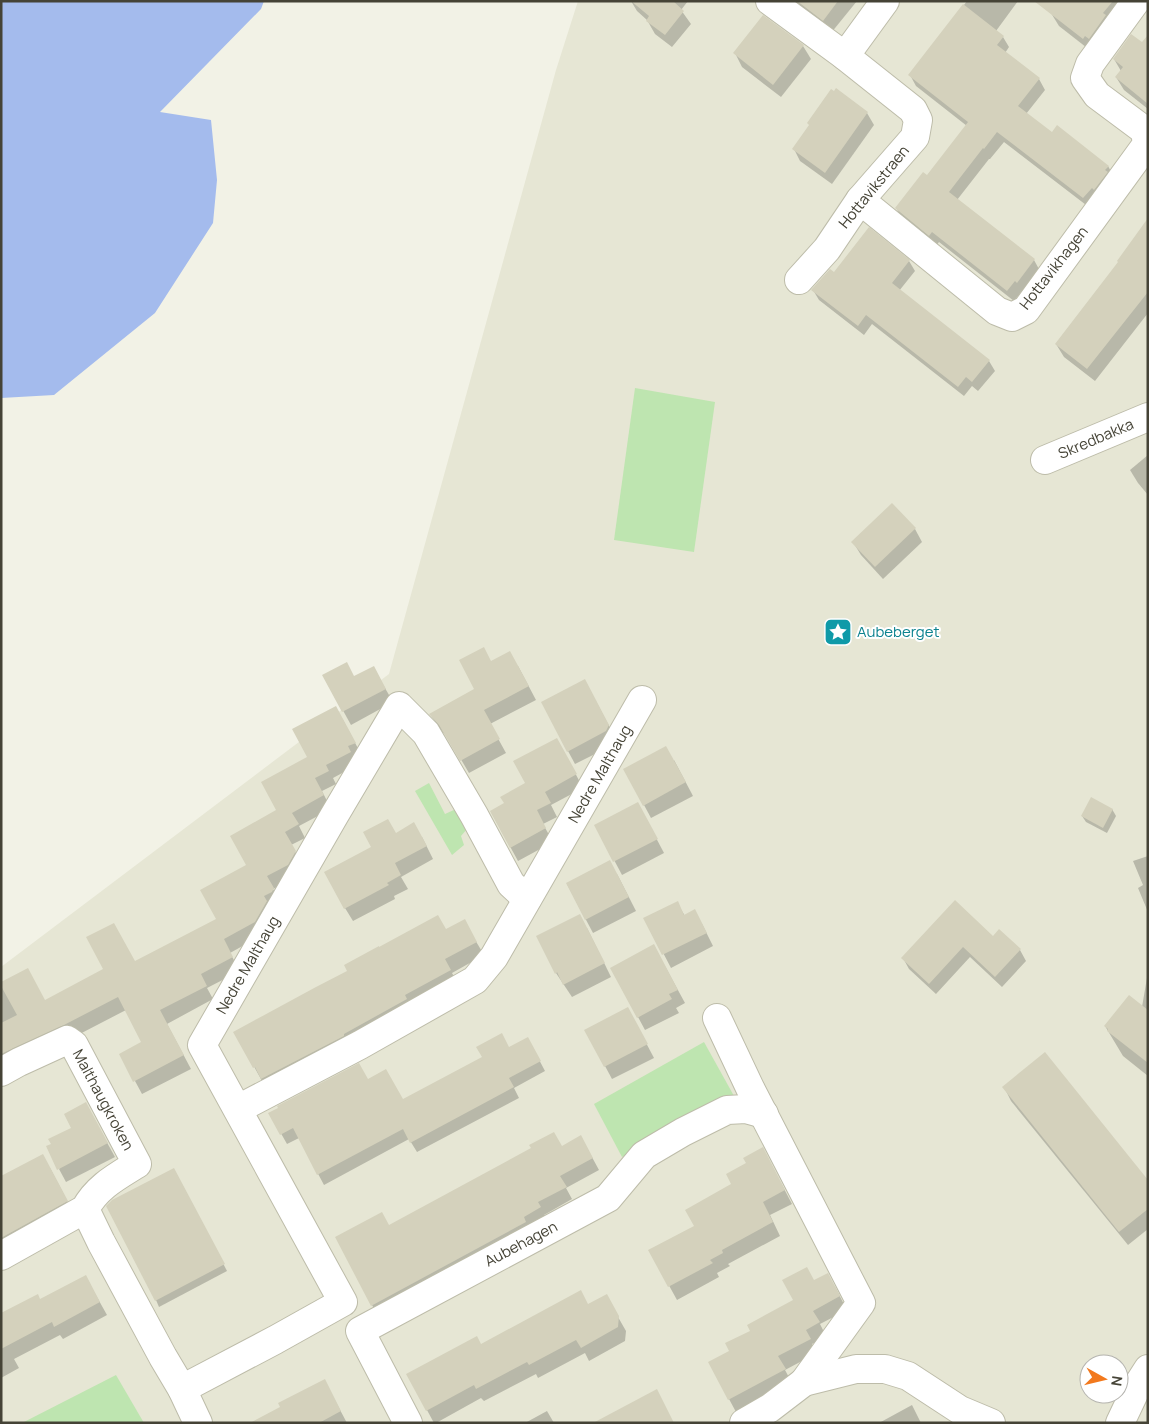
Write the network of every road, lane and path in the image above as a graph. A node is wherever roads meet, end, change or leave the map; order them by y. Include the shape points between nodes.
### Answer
1 (770, 1) edge
2 (885, 1) edge
3 (1136, 1) edge
4 (845, 56) junction
5 (1146, 132) edge
6 (860, 200) junction
7 (800, 280) dead end
8 (1148, 417) edge
9 (1045, 460) dead end
10 (642, 700) dead end
11 (527, 899) junction
12 (717, 1018) dead end
13 (1, 1072) edge
14 (238, 1110) junction
15 (764, 1114) junction
16 (85, 1209) junction
17 (1, 1256) edge
18 (1148, 1369) edge
19 (804, 1382) junction
20 (182, 1388) junction
21 (198, 1423) edge
22 (408, 1423) edge
23 (744, 1423) edge
24 (991, 1423) edge
25 (1120, 1423) edge

1 - 4 street, Hottavikstraen
2 - 4 street
3 - 5 street, Hottavikhagen via 1090,64 1084,78 1098,95
4 - 6 street, Hottavikstraen via 913,110 918,120 915,137
5 - 6 street, Hottavikhagen via 1147,144 1026,310 1012,317 997,312
6 - 7 street, Hottavikstraen via 827,249
8 - 9 street, Skredbakka
10 - 11 street, Nedre Malthaug
11 - 14 street, Nedre Malthaug via 494,957 475,980
11 - 14 street, Nedre Malthaug via 511,884 426,734 399,706 202,1044
12 - 15 street
13 - 16 street, Malthaugkroken via 67,1040 74,1045 137,1164 105,1184
14 - 20 street via 343,1302
15 - 19 street via 861,1303
15 - 22 street, Aubehagen via 746,1109 728,1110 683,1132 644,1155 608,1198 360,1331
16 - 17 street, Malthaugkroken
16 - 20 street
18 - 25 street
19 - 23 street
19 - 24 street via 856,1369 885,1369 908,1376 960,1410
20 - 21 street

